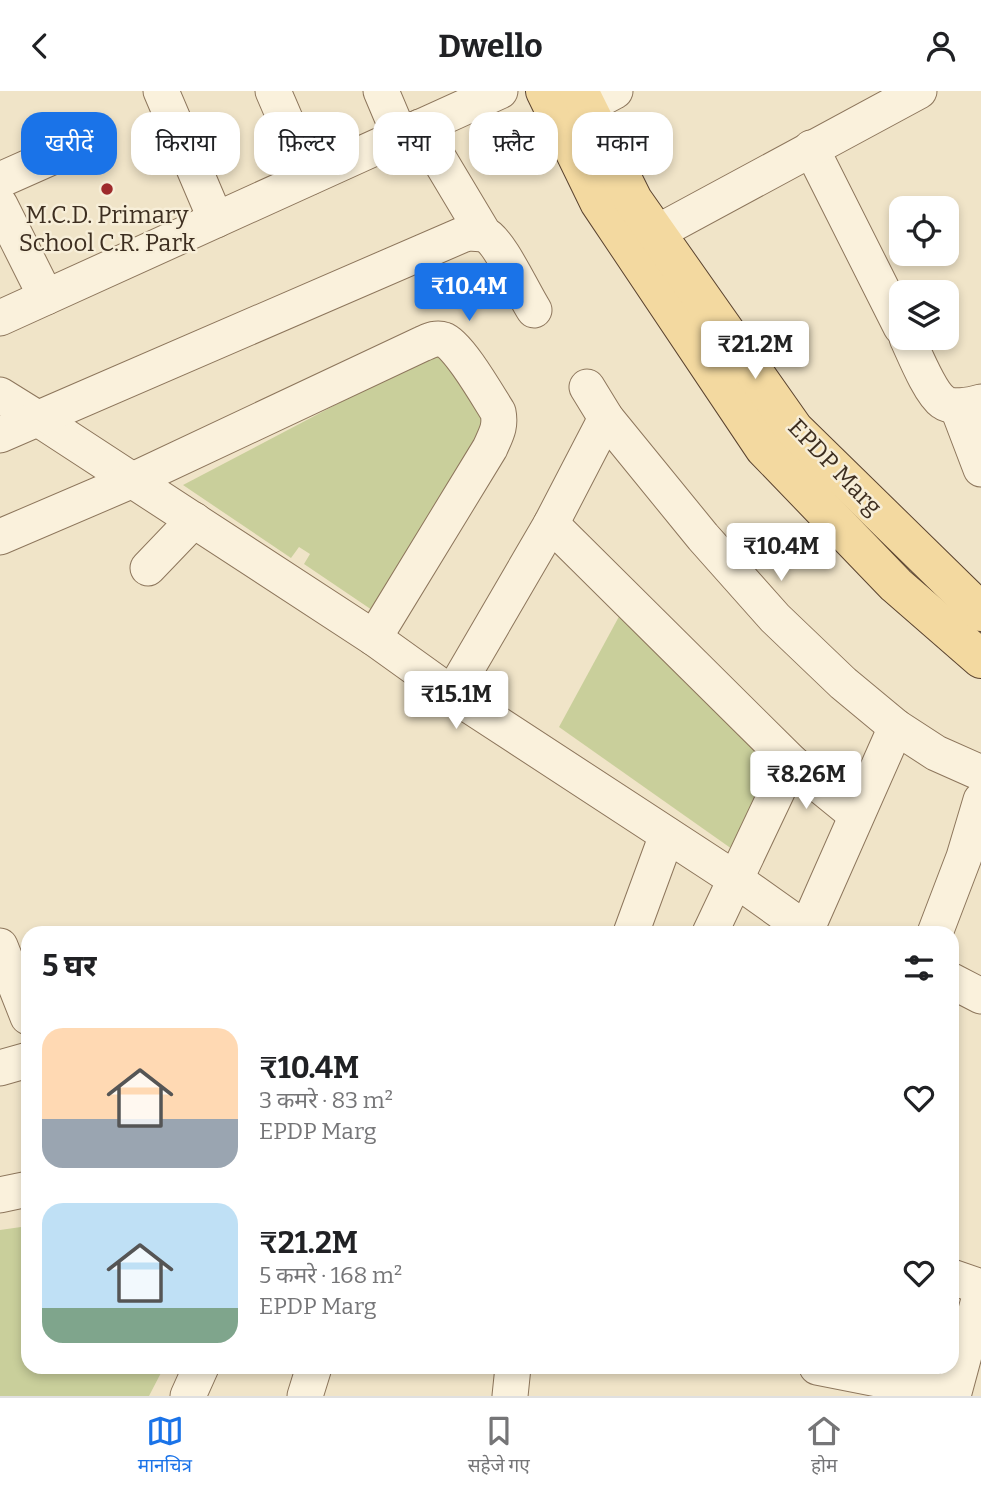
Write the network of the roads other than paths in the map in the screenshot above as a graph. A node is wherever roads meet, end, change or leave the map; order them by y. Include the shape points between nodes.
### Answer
1 (161, 91) edge
2 (273, 91) edge
3 (381, 91) edge
4 (545, 91) edge
5 (919, 91) edge
6 (489, 93) edge
7 (594, 96) edge
8 (396, 112) edge
9 (451, 112) edge
10 (811, 148) junction
11 (373, 149) edge
12 (21, 171) edge
13 (441, 175) edge
14 (310, 177) junction
15 (0, 180) edge
16 (0, 205) edge
17 (216, 220) junction
18 (484, 234) junction
19 (643, 240) junction
20 (46, 297) junction
21 (889, 303) edge
22 (534, 310) dead end
23 (0, 318) edge
24 (913, 350) edge
25 (587, 387) dead end
26 (0, 395) edge
27 (969, 404) edge
28 (37, 418) junction
29 (606, 418) junction
30 (0, 435) edge
31 (981, 469) edge
32 (133, 480) junction
33 (194, 520) junction
34 (551, 524) junction
35 (0, 537) edge
36 (148, 568) dead end
37 (981, 612) edge
38 (374, 638) junction
39 (981, 659) edge
40 (452, 694) junction
41 (896, 727) junction
42 (790, 762) junction
43 (981, 773) edge
44 (981, 800) edge
45 (856, 815) junction
46 (667, 835) junction
47 (972, 863) edge
48 (735, 879) junction
49 (634, 926) edge
50 (713, 926) edge
51 (799, 926) edge
52 (810, 926) edge
53 (939, 926) edge
54 (1, 949) edge
55 (959, 985) edge
56 (981, 996) edge
57 (21, 999) edge
58 (21, 1062) edge
59 (0, 1067) edge
60 (21, 1190) edge
61 (0, 1195) edge
62 (959, 1280) edge
63 (981, 1289) edge
64 (959, 1372) edge
65 (198, 1374) edge
66 (312, 1374) edge
67 (512, 1374) edge
68 (851, 1374) edge
69 (959, 1374) edge
70 (953, 1395) edge
71 (188, 1396) edge
72 (305, 1396) edge
73 (510, 1396) edge

1 - 17 street
2 - 14 street
3 - 8 street
4 - 19 main road, EPDP Marg via 599,202
5 - 10 street
6 - 9 street
7 - 19 main road, EPDP Marg
10 - 19 street
10 - 21 street
11 - 14 street
12 - 15 street
13 - 18 street
14 - 17 street
16 - 20 street
17 - 20 street
18 - 22 street via 498,247
18 - 28 street via 462,235
19 - 37 main road, EPDP Marg via 794,429
19 - 39 main road, EPDP Marg via 764,448 896,585
20 - 23 street
24 - 27 street via 943,403
25 - 29 street
26 - 28 street
27 - 31 street
28 - 30 street
28 - 32 street
29 - 34 street
29 - 41 street via 775,618
32 - 33 street
32 - 35 street
32 - 38 street via 433,339 448,341 498,412 498,432
33 - 36 street
33 - 38 street
34 - 40 street
34 - 42 street
38 - 40 street
40 - 46 street
41 - 43 street via 936,753
41 - 45 street
42 - 45 street
42 - 48 street
44 - 47 street
45 - 52 street
46 - 48 street
46 - 49 street
47 - 53 street
48 - 50 street
48 - 51 street
54 - 57 street
55 - 56 street
58 - 59 street
60 - 61 street
62 - 63 street
63 - 64 street
65 - 71 street
66 - 72 street
67 - 73 street
68 - 70 street
69 - 70 street

